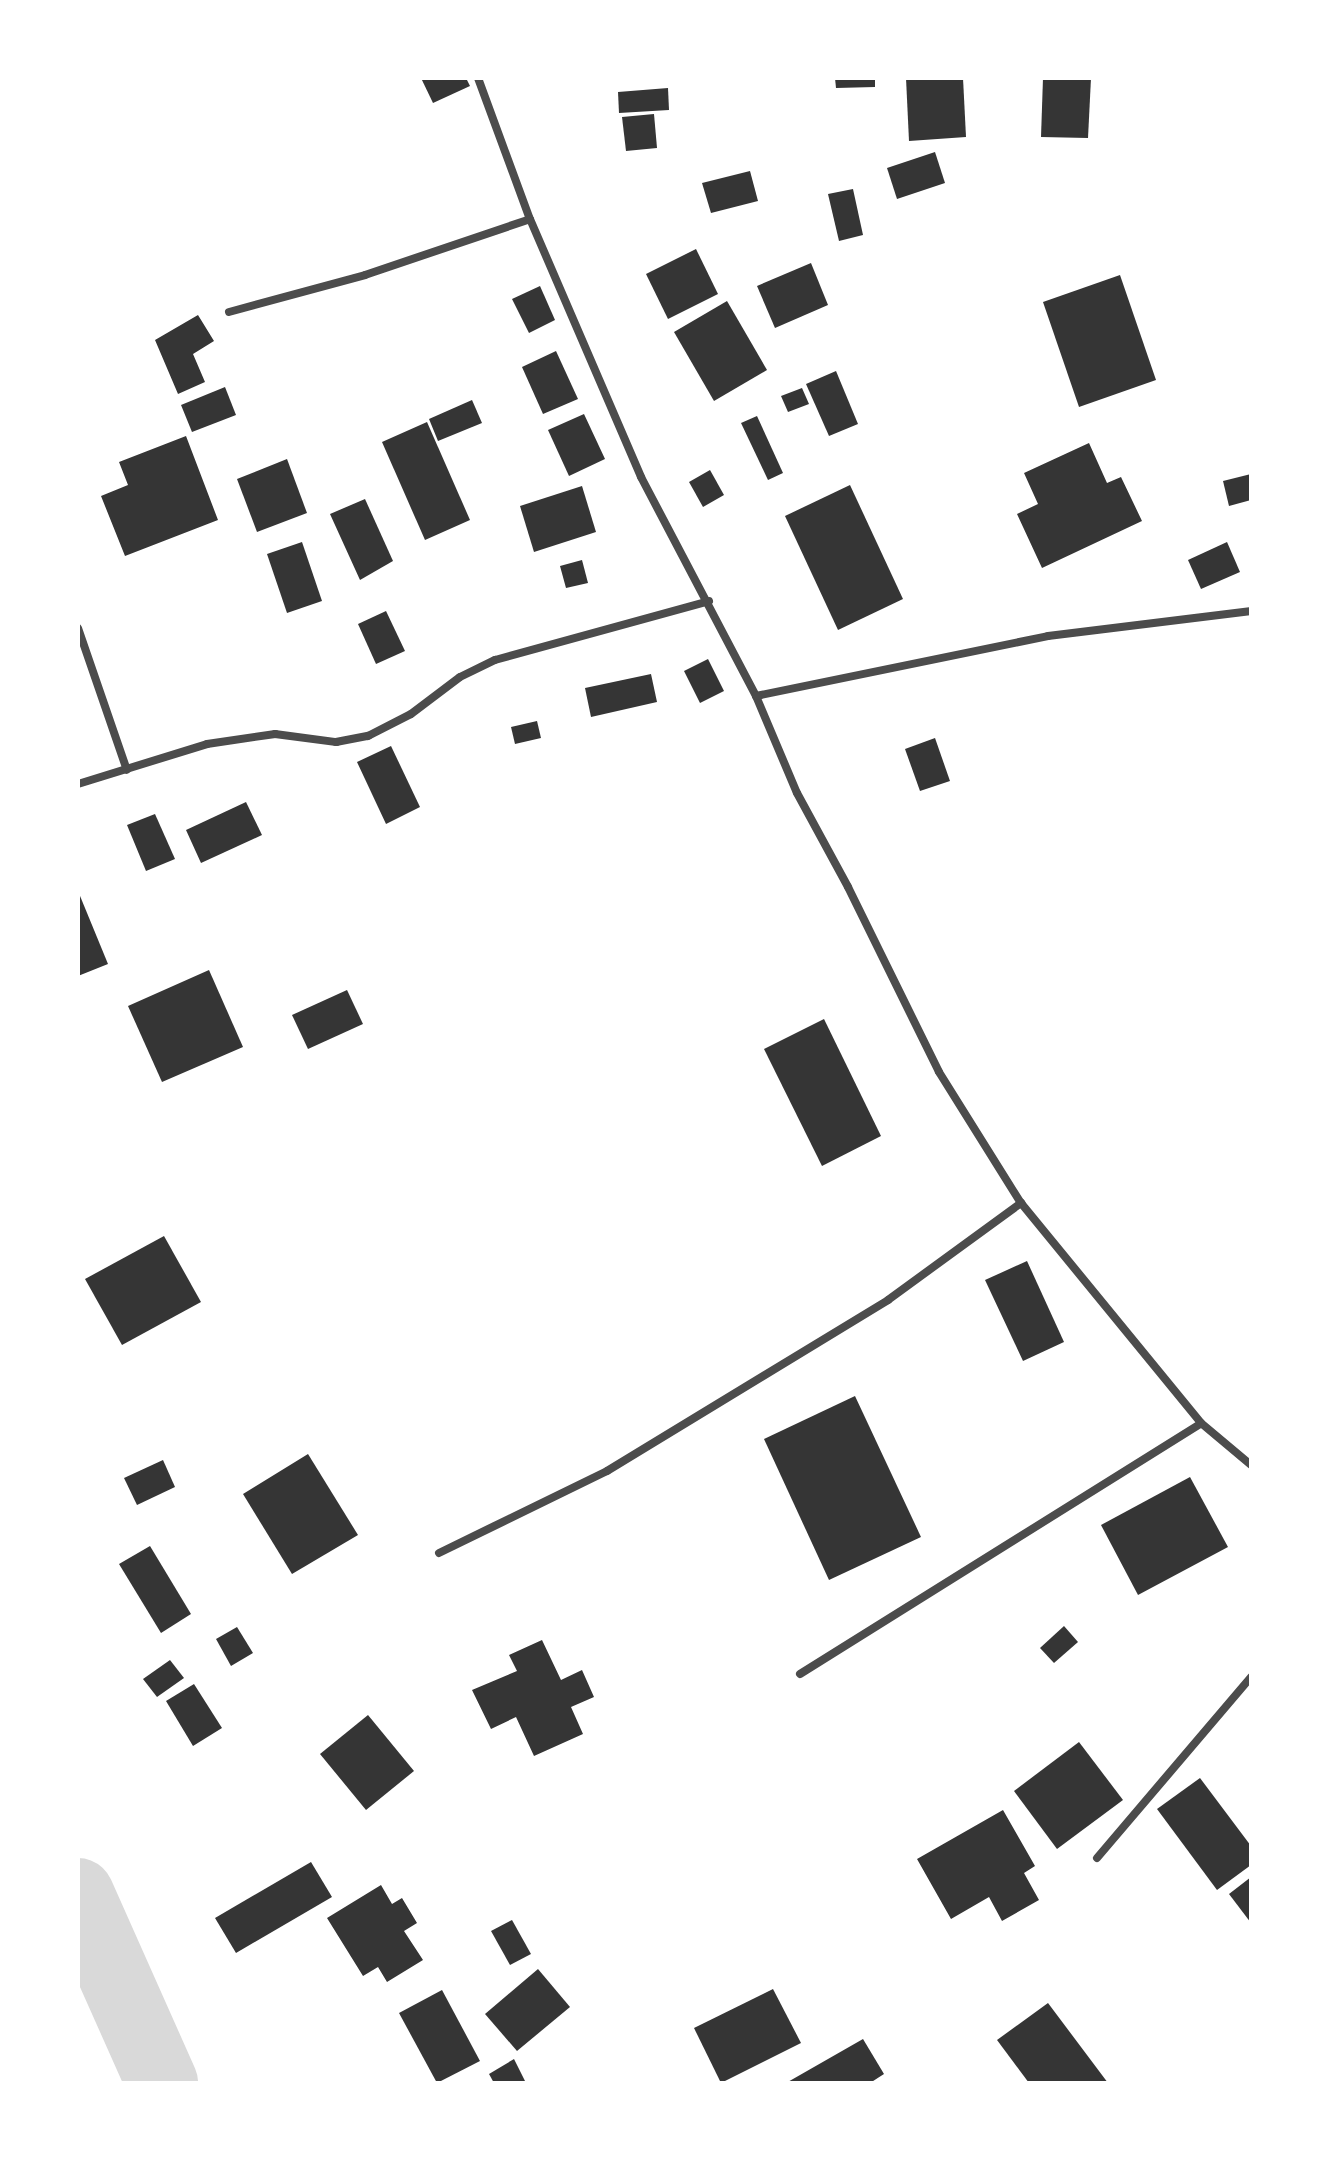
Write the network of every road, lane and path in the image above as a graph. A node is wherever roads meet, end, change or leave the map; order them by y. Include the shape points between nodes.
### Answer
1 (478, 78) edge
2 (530, 219) junction
3 (229, 312) dead end
4 (709, 601) junction
5 (1251, 611) edge
6 (78, 628) edge
7 (756, 696) junction
8 (127, 770) junction
9 (78, 784) edge
10 (1021, 1203) junction
11 (1201, 1423) junction
12 (1251, 1465) edge
13 (439, 1553) dead end
14 (800, 1674) dead end
15 (1251, 1677) edge
16 (1097, 1858) dead end

1 - 2 street
2 - 3 street via 365,275
2 - 4 street via 641,477
4 - 7 street
4 - 8 street via 495,660 368,736 336,742 275,734 207,744
5 - 7 street via 1048,636
6 - 8 street
7 - 10 street via 797,793 939,1072
8 - 9 street
10 - 11 street
10 - 13 street via 888,1300 607,1471
11 - 12 street
11 - 14 street
15 - 16 street

